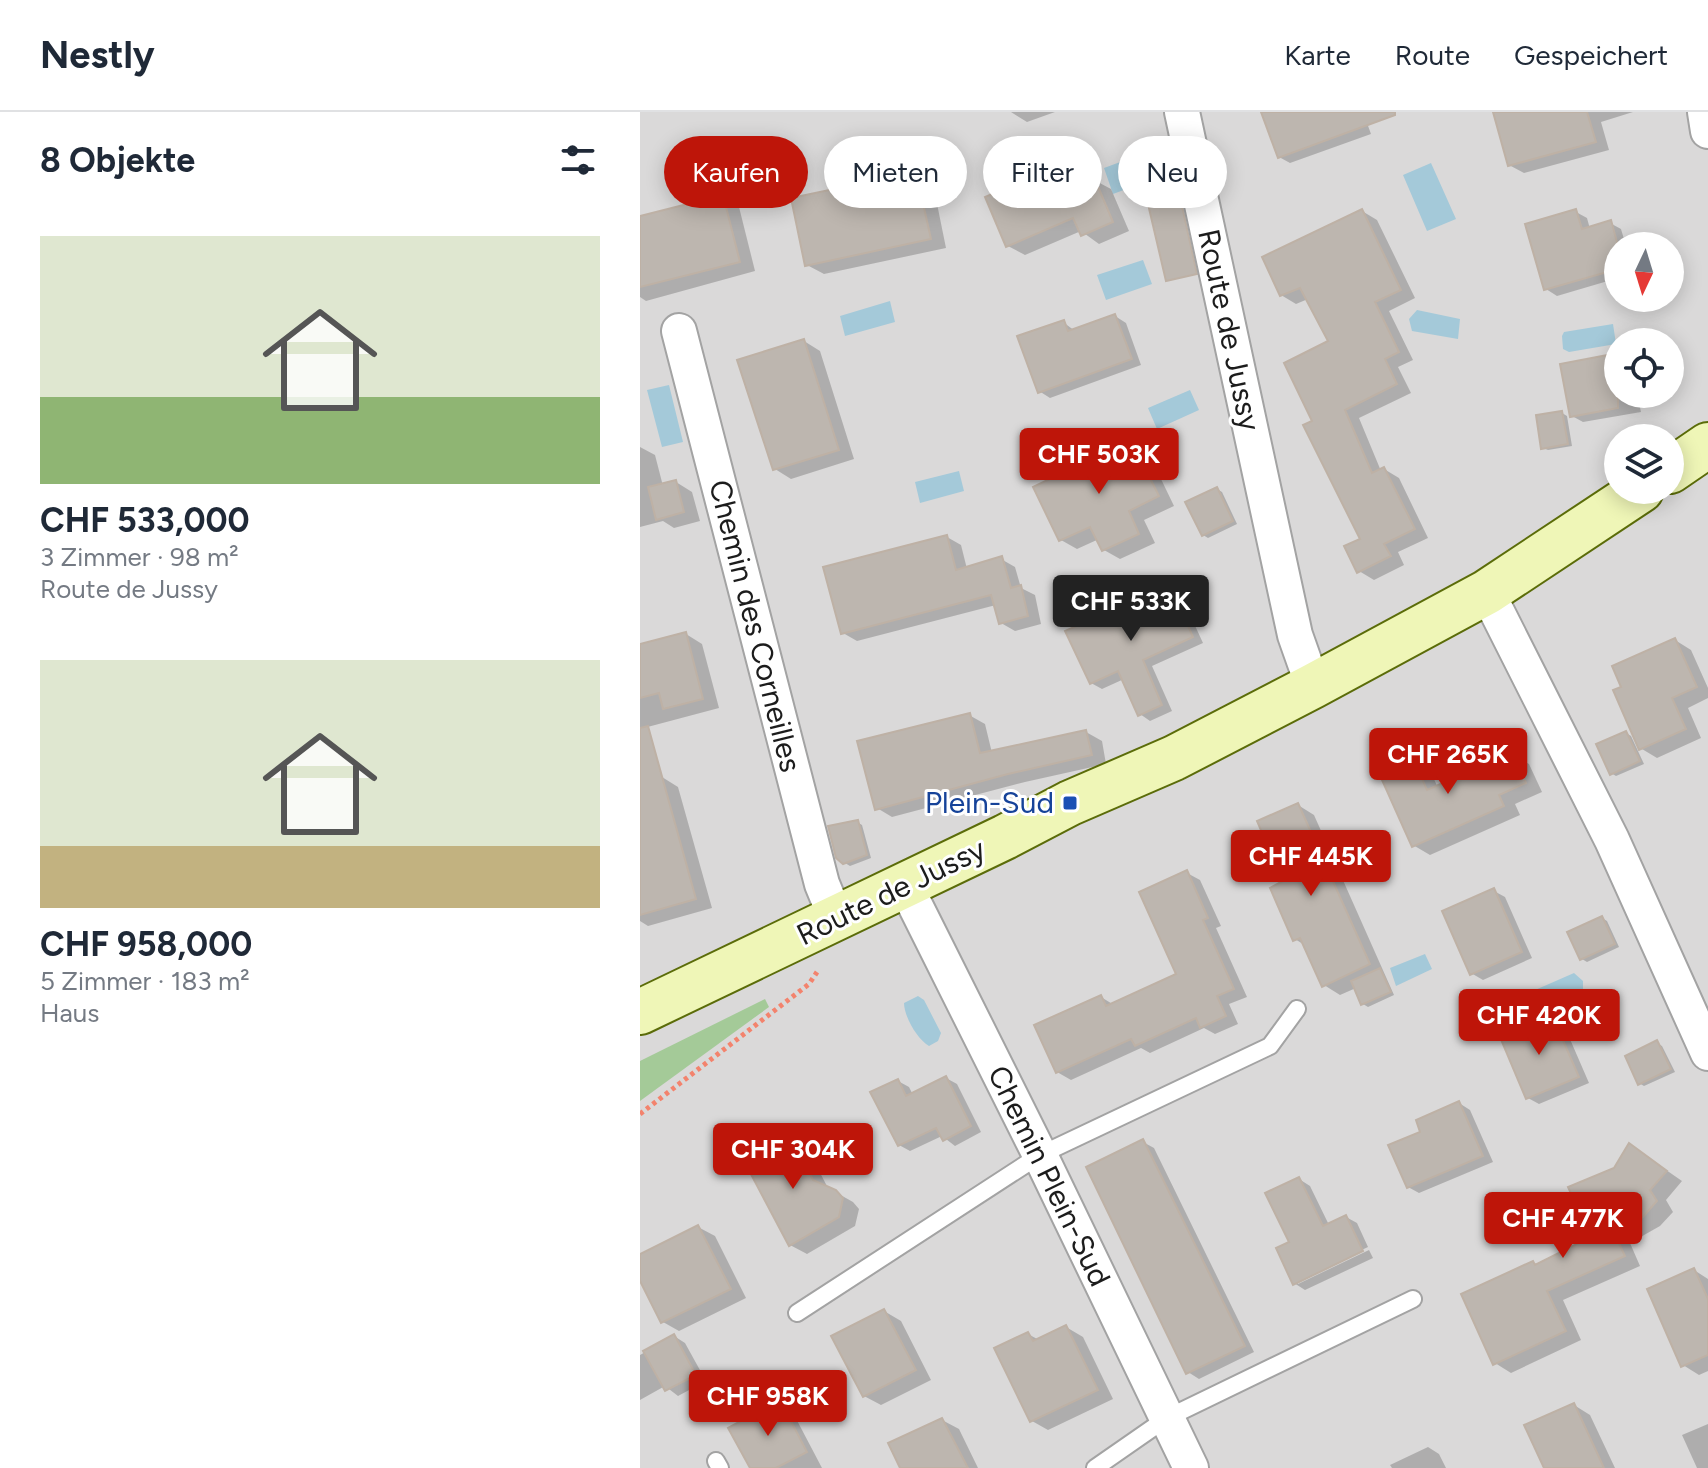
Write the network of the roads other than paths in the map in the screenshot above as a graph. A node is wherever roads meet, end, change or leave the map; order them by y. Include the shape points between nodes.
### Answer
1 (1182, 112) edge
2 (1705, 112) edge
3 (1708, 131) edge
4 (679, 331) dead end
5 (1708, 445) edge
6 (1684, 461) edge
7 (1620, 504) edge
8 (1487, 592) junction
9 (1313, 686) junction
10 (905, 885) junction
11 (836, 918) junction
12 (1297, 1009) dead end
13 (640, 1012) edge
14 (1708, 1053) edge
15 (1040, 1155) junction
16 (1413, 1299) dead end
17 (797, 1313) dead end
18 (1167, 1418) junction
19 (1095, 1468) edge
20 (1191, 1468) edge

1 - 9 street, Route de Jussy via 1295,635
2 - 3 street
4 - 11 street, Chemin des Corneilles via 822,884
5 - 6 main road
7 - 8 main road, Route de Jussy
8 - 9 main road, Route de Jussy
8 - 14 street via 1612,840
9 - 10 main road, Route de Jussy
10 - 11 main road, Route de Jussy
10 - 15 street, Chemin Plein-Sud
11 - 13 main road, Route de Jussy
12 - 15 lane via 1270,1046
15 - 17 lane
15 - 18 street, Chemin Plein-Sud
16 - 18 lane
18 - 19 lane
18 - 20 street, Chemin Plein-Sud

